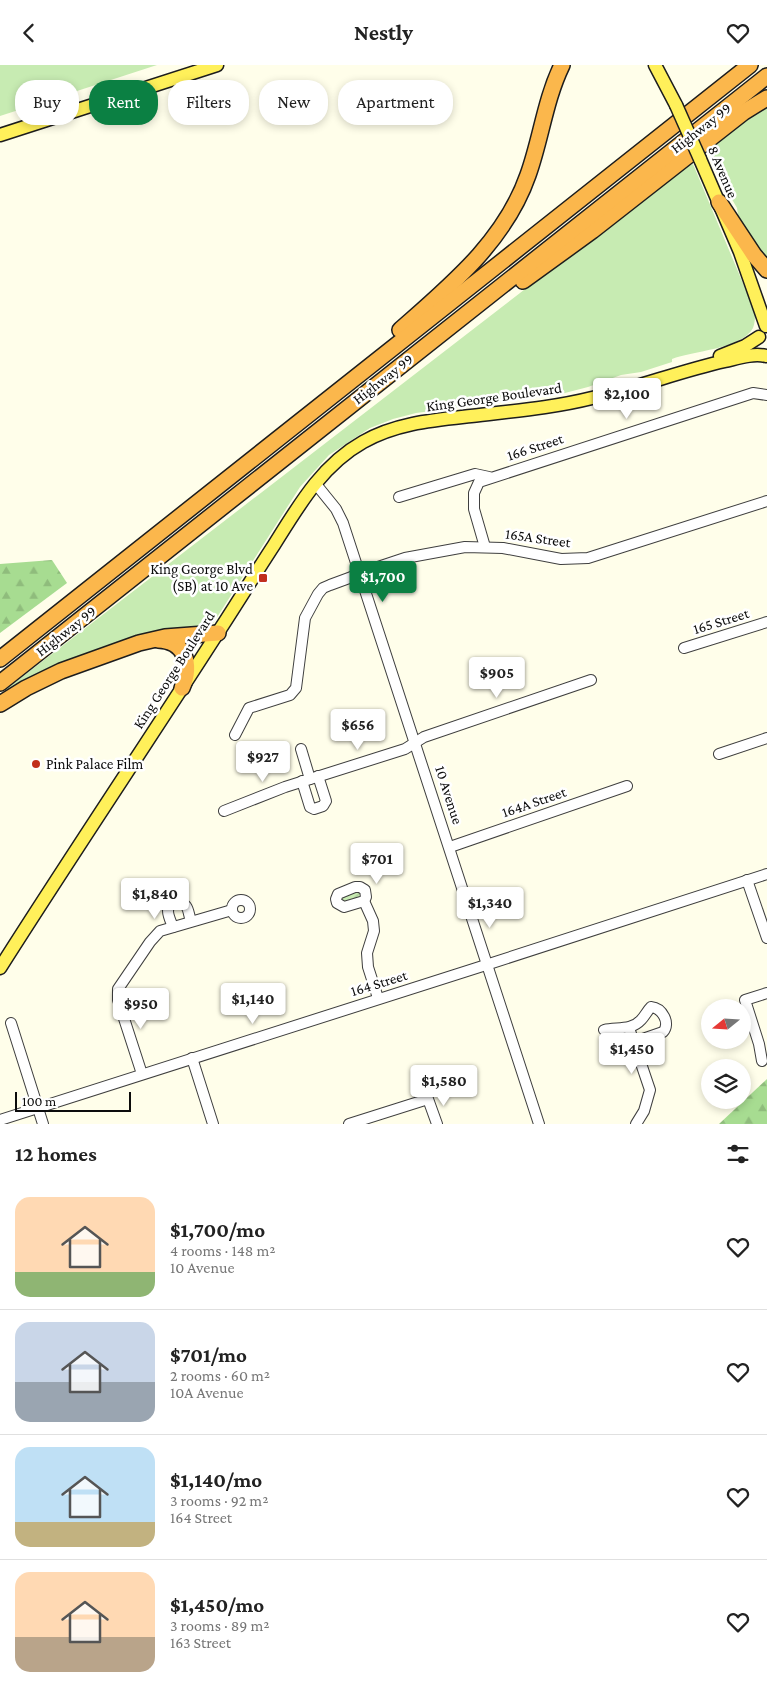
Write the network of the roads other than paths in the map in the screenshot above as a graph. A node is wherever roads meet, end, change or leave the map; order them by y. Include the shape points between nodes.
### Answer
1 (217, 65) edge
2 (562, 65) edge
3 (655, 65) edge
4 (665, 65) edge
5 (750, 65) edge
6 (767, 75) edge
7 (767, 98) edge
8 (676, 105) junction
9 (0, 135) edge
10 (718, 202) junction
11 (740, 252) junction
12 (767, 270) edge
13 (767, 301) edge
14 (766, 325) edge
15 (759, 337) junction
16 (767, 356) edge
17 (700, 366) junction
18 (767, 395) edge
19 (320, 429) junction
20 (260, 453) junction
21 (489, 477) junction
22 (315, 483) junction
23 (399, 497) dead end
24 (767, 501) edge
25 (485, 547) junction
26 (360, 573) junction
27 (767, 622) edge
28 (218, 633) junction
29 (139, 643) junction
30 (684, 649) dead end
31 (0, 659) edge
32 (591, 680) dead end
33 (0, 683) edge
34 (182, 688) junction
35 (0, 704) edge
36 (235, 735) dead end
37 (767, 738) edge
38 (416, 743) junction
39 (300, 749) dead end
40 (719, 754) dead end
41 (310, 779) junction
42 (627, 786) dead end
43 (224, 811) dead end
44 (450, 847) junction
45 (767, 874) edge
46 (747, 880) junction
47 (364, 901) dead end
48 (232, 910) dead end
49 (191, 921) junction
50 (173, 927) junction
51 (767, 938) edge
52 (489, 964) junction
53 (0, 969) edge
54 (767, 993) edge
55 (378, 999) junction
56 (10, 1023) dead end
57 (629, 1027) junction
58 (604, 1030) dead end
59 (634, 1042) junction
60 (192, 1058) junction
61 (762, 1061) dead end
62 (142, 1074) junction
63 (38, 1108) junction
64 (0, 1120) edge
65 (44, 1124) edge
66 (213, 1124) edge
67 (349, 1124) edge
68 (437, 1124) edge
69 (540, 1124) edge
70 (636, 1124) edge

1 - 9 main road
2 - 20 highway via 521,192 489,245 444,290
3 - 8 main road, 8 Avenue
4 - 8 main road, 8 Avenue
5 - 20 highway, Highway 99
6 - 19 highway, Highway 99
7 - 19 highway via 744,112 566,250
8 - 10 main road, 8 Avenue, bridge
10 - 11 main road, 8 Avenue
10 - 12 highway
11 - 13 main road, 8 Avenue
11 - 14 main road, 8 Avenue
14 - 15 main road
15 - 16 main road via 760,348
15 - 17 main road, King George Boulevard
16 - 17 main road, King George Boulevard via 748,356
17 - 22 main road, King George Boulevard via 580,401 400,426 346,453
18 - 21 street, 166 Street via 753,393
19 - 33 highway, Highway 99
20 - 31 highway, Highway 99
21 - 23 street, 166 Street via 474,473
21 - 25 street via 479,482 474,493 474,509
22 - 26 street, 10 Avenue via 344,523
22 - 28 main road, King George Boulevard
24 - 25 street, 165A Street via 588,557 561,559
25 - 26 street, 165A Street via 420,554
26 - 36 street, 165A Street via 323,588 318,594 305,618 296,688 290,695 250,707
26 - 38 street, 10 Avenue
27 - 30 street, 165 Street
28 - 29 highway via 172,636
28 - 34 main road, King George Boulevard
29 - 34 highway via 163,640 180,649 187,667
29 - 35 highway via 61,671
32 - 38 street via 424,737
34 - 53 main road, King George Boulevard
37 - 40 street
38 - 41 street
38 - 44 street, 10 Avenue
39 - 41 street
41 - 43 street
42 - 44 street, 164A Street
44 - 52 street, 10 Avenue
45 - 46 street, 164 Street
46 - 51 street
46 - 52 street, 164 Street
47 - 55 street via 373,921 374,931 367,953
48 - 49 street
49 - 50 street
49 - 50 street via 186,905 175,902 168,911
50 - 62 street via 160,931 150,942 118,989 118,1000
52 - 55 street, 164 Street
52 - 69 street, 10 Avenue
54 - 61 street via 745,1000 760,1044
55 - 60 street, 164 Street
56 - 63 street
57 - 58 street
57 - 59 street
57 - 59 street via 640,1021 651,1007 661,1011 666,1030
59 - 70 street via 650,1090
60 - 62 street, 164 Street
60 - 66 street
62 - 63 street, 164 Street
63 - 64 street, 164 Street
63 - 65 street
67 - 68 street via 428,1099

